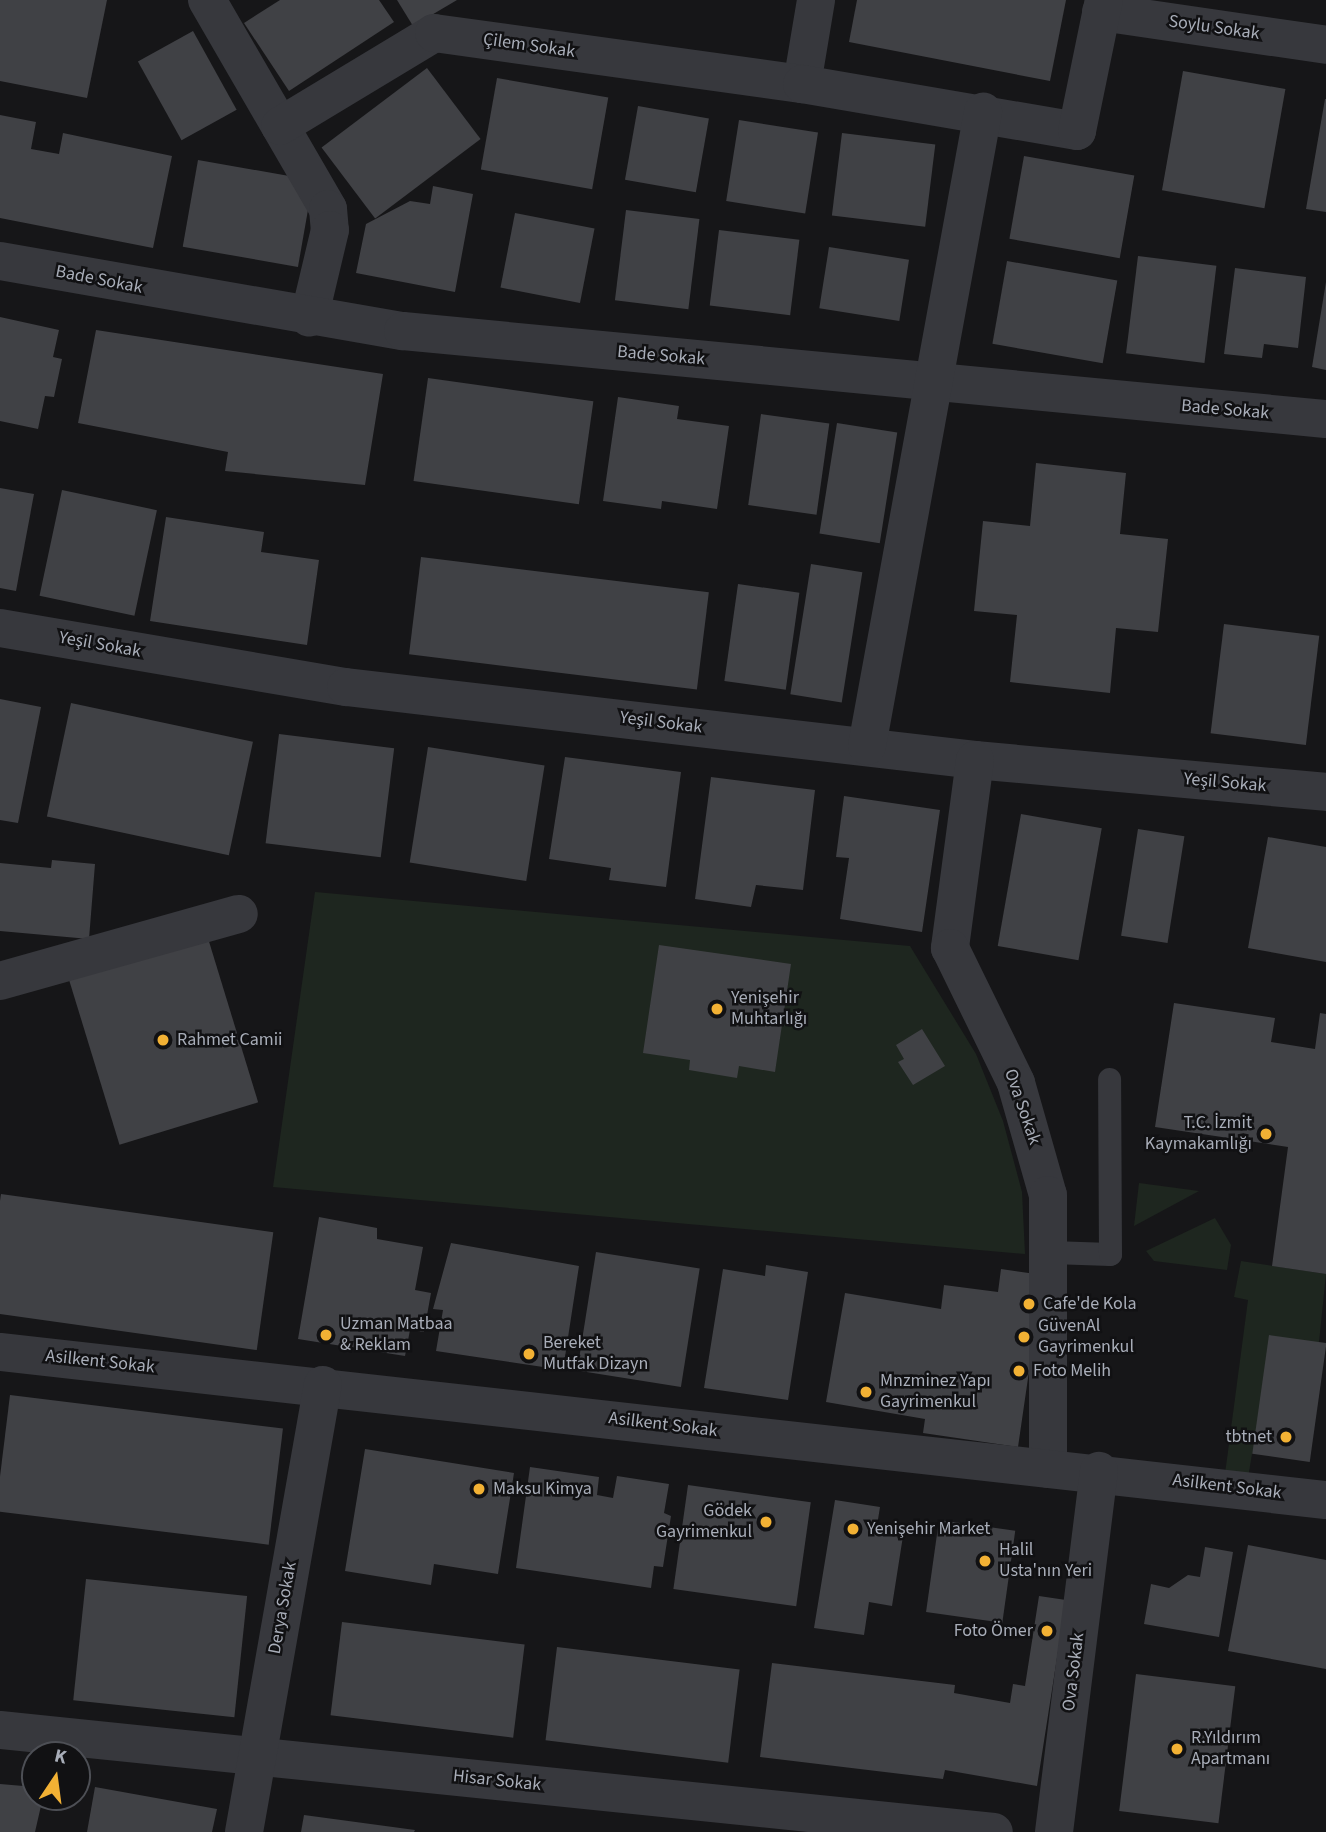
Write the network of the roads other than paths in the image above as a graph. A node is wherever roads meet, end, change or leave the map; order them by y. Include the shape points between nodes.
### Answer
1 (206, 0) edge
2 (816, 0) edge
3 (1103, 6) edge
4 (1326, 45) edge
5 (802, 84) junction
6 (983, 112) junction
7 (280, 126) junction
8 (0, 261) edge
9 (309, 318) junction
10 (932, 381) junction
11 (1326, 419) edge
12 (0, 628) edge
13 (867, 746) junction
14 (975, 760) junction
15 (1326, 792) edge
16 (239, 914) dead end
17 (0, 981) edge
18 (1109, 1079) dead end
19 (1051, 1252) junction
20 (0, 1352) edge
21 (323, 1385) junction
22 (1048, 1469) junction
23 (1099, 1471) junction
24 (1326, 1500) edge
25 (0, 1730) edge
26 (256, 1757) junction
27 (244, 1832) edge
28 (994, 1832) edge
29 (1054, 1832) edge

1 - 7 street
2 - 5 street
3 - 4 street, Soylu Sokak
3 - 6 street, Soylu Sokak via 1077,131
5 - 6 street, Çilem Sokak
5 - 7 street, Çilem Sokak via 434,33
6 - 10 street
7 - 9 street via 328,208 330,230
8 - 9 street, Bade Sokak
9 - 10 street, Bade Sokak
10 - 11 street, Bade Sokak
10 - 13 street
12 - 13 street, Yeşil Sokak via 346,687
13 - 14 street, Yeşil Sokak
14 - 15 street, Yeşil Sokak
14 - 19 street, Ova Sokak via 950,948 1016,1083 1034,1137 1048,1195
16 - 17 street
18 - 19 lane via 1110,1254
19 - 22 street, Ova Sokak
20 - 21 street, Asilkent Sokak
21 - 22 street, Asilkent Sokak
21 - 26 street, Derya Sokak
22 - 23 street, Asilkent Sokak
23 - 24 street, Asilkent Sokak
23 - 29 street, Ova Sokak
25 - 26 street, Hisar Sokak
26 - 27 street, Derya Sokak
26 - 28 street, Hisar Sokak

